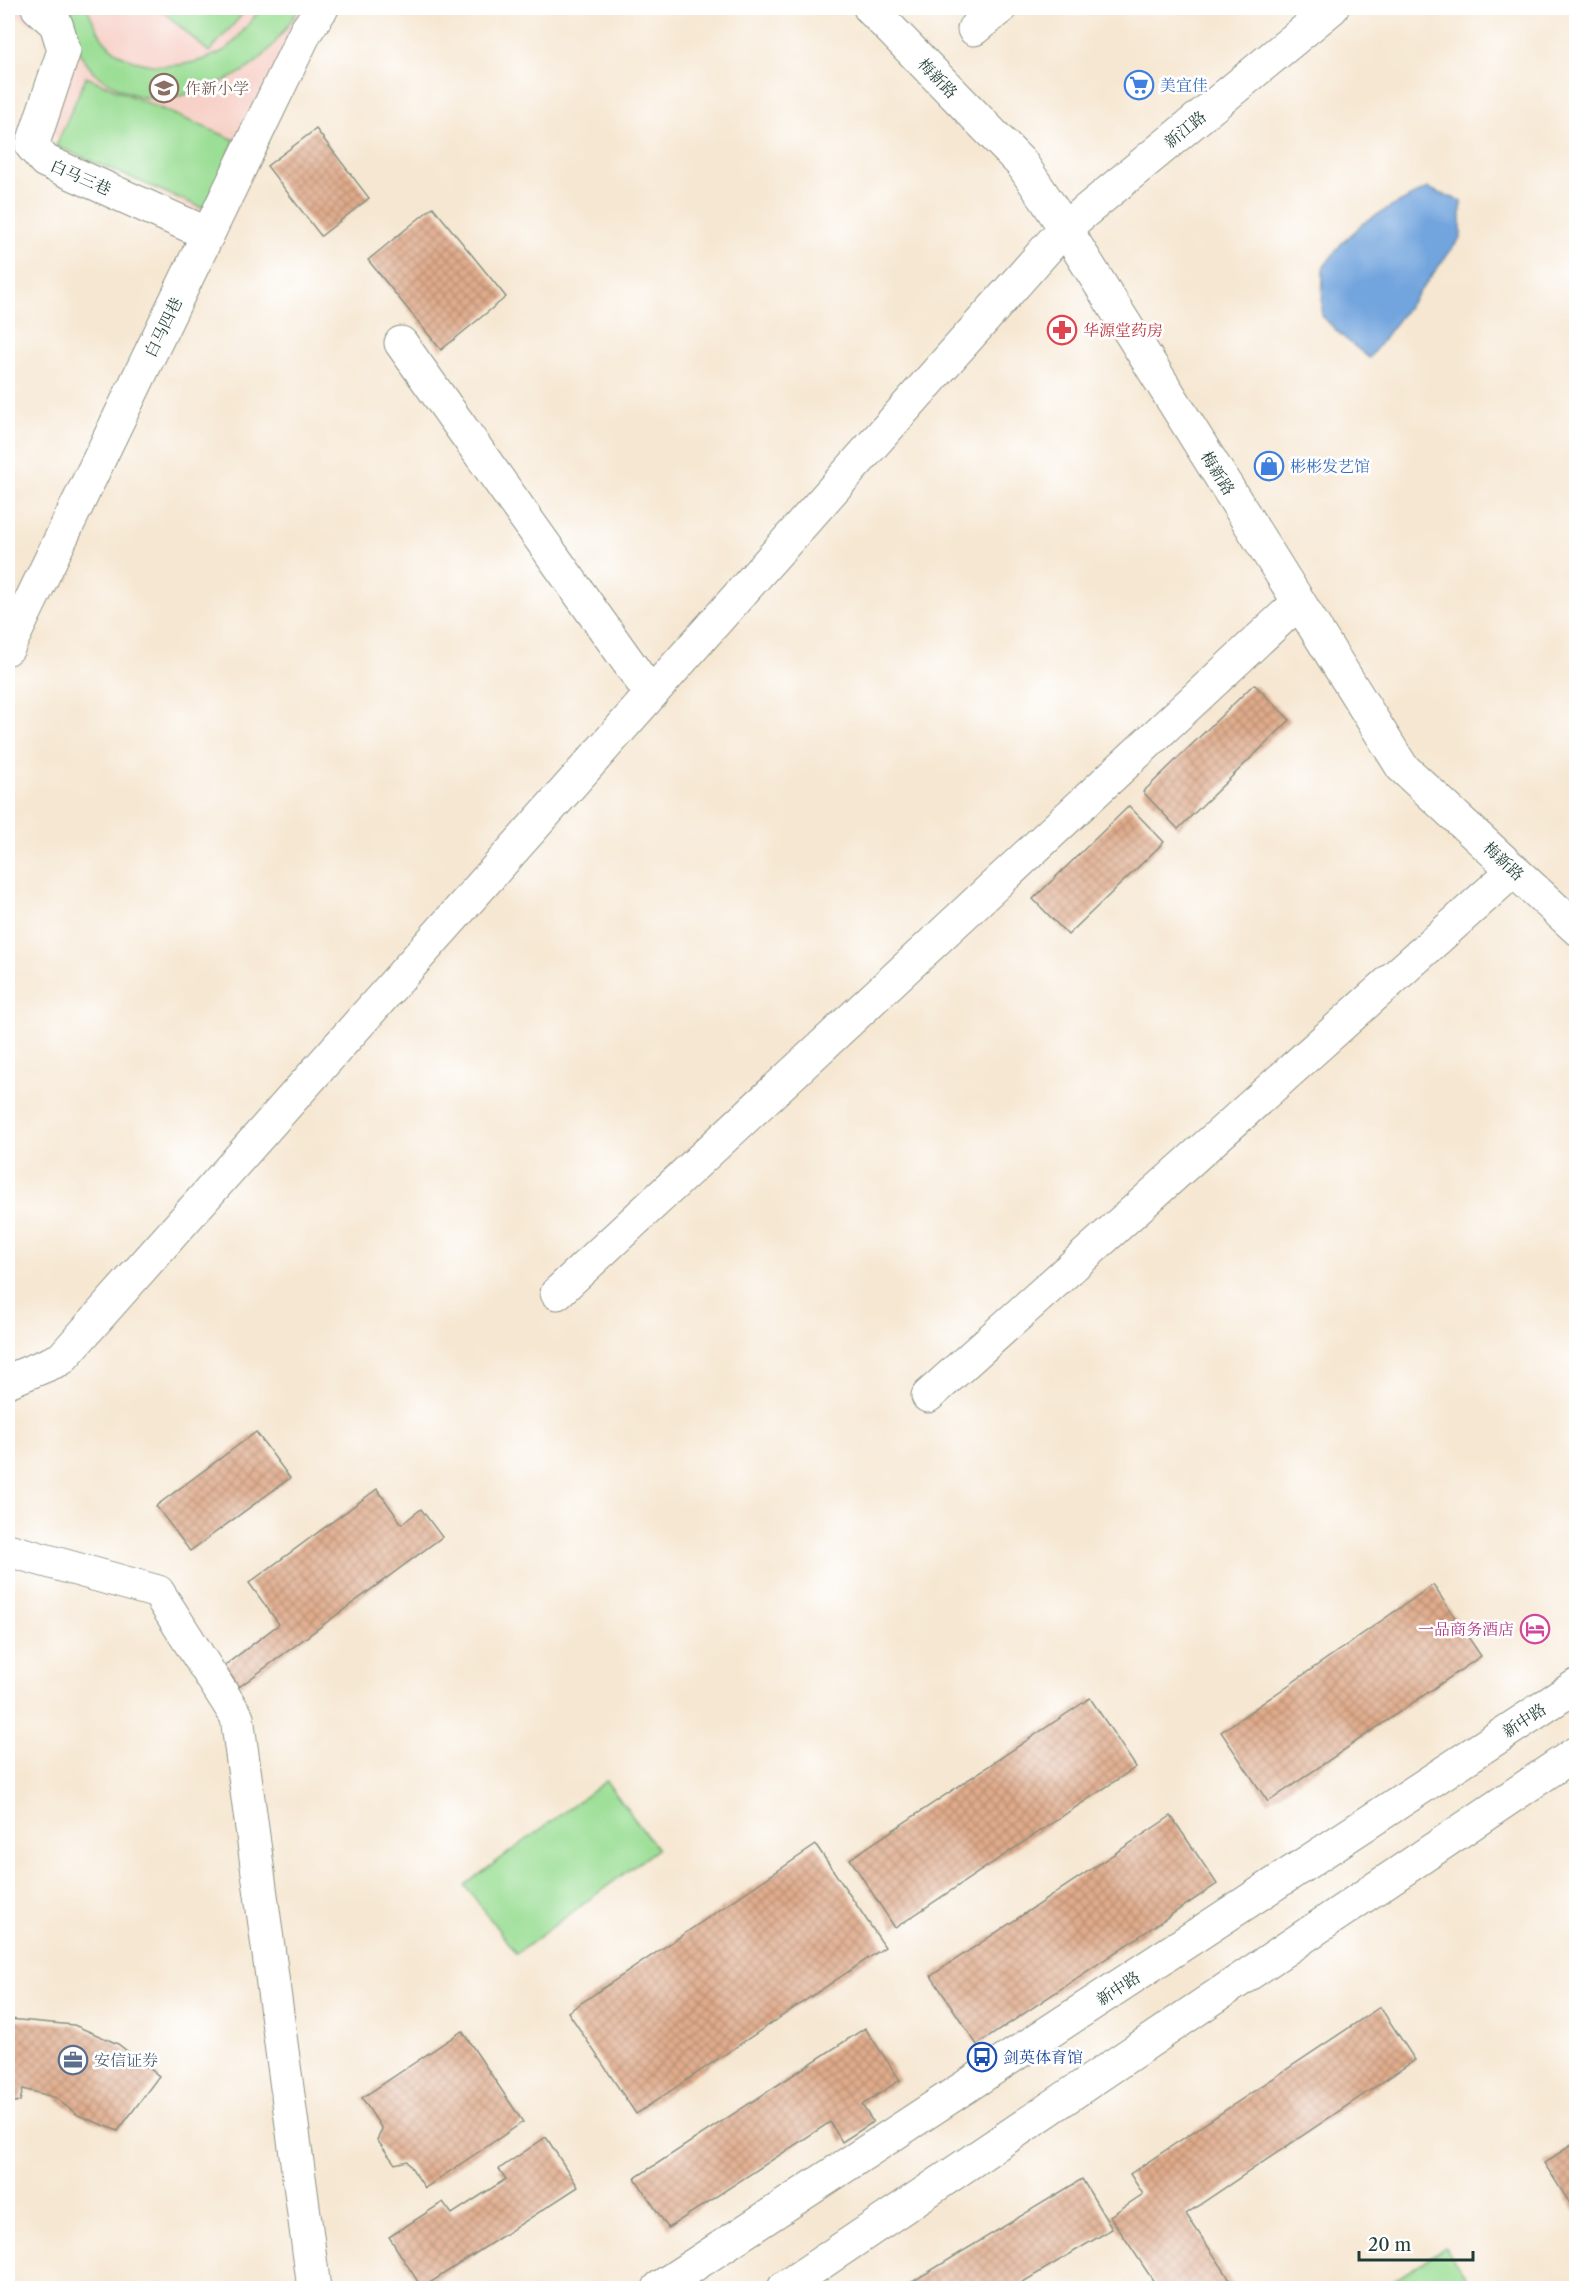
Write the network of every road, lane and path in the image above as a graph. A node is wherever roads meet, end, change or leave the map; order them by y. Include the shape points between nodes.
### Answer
1 (38, 8) edge
2 (322, 8) edge
3 (870, 8) edge
4 (1000, 8) edge
5 (1332, 8) edge
6 (974, 29) dead end
7 (1065, 228) junction
8 (208, 234) junction
9 (401, 343) dead end
10 (1299, 602) junction
11 (8, 648) edge
12 (651, 694) junction
13 (1514, 870) junction
14 (1576, 928) edge
15 (557, 1293) dead end
16 (8, 1382) edge
17 (928, 1396) dead end
18 (8, 1550) edge
19 (1576, 1686) edge
20 (1576, 1753) edge
21 (661, 2288) edge
22 (314, 2289) edge
23 (784, 2289) edge

1 - 8 street, 白马三巷 via 56,24 64,50 32,146 45,161
2 - 8 street, 白马四巷 via 306,31
3 - 7 street, 梅新路 via 1022,164
4 - 6 street
5 - 7 street, 新江路
7 - 10 street, 梅新路
7 - 12 street, 新江路
8 - 11 street, 白马四巷
9 - 12 street
10 - 13 street, 梅新路 via 1402,767
10 - 15 street
12 - 16 street, 新江路 via 62,1359
13 - 14 street, 梅新路
13 - 17 street
18 - 22 street via 158,1592 237,1717
19 - 21 street, 新中路
20 - 23 street

